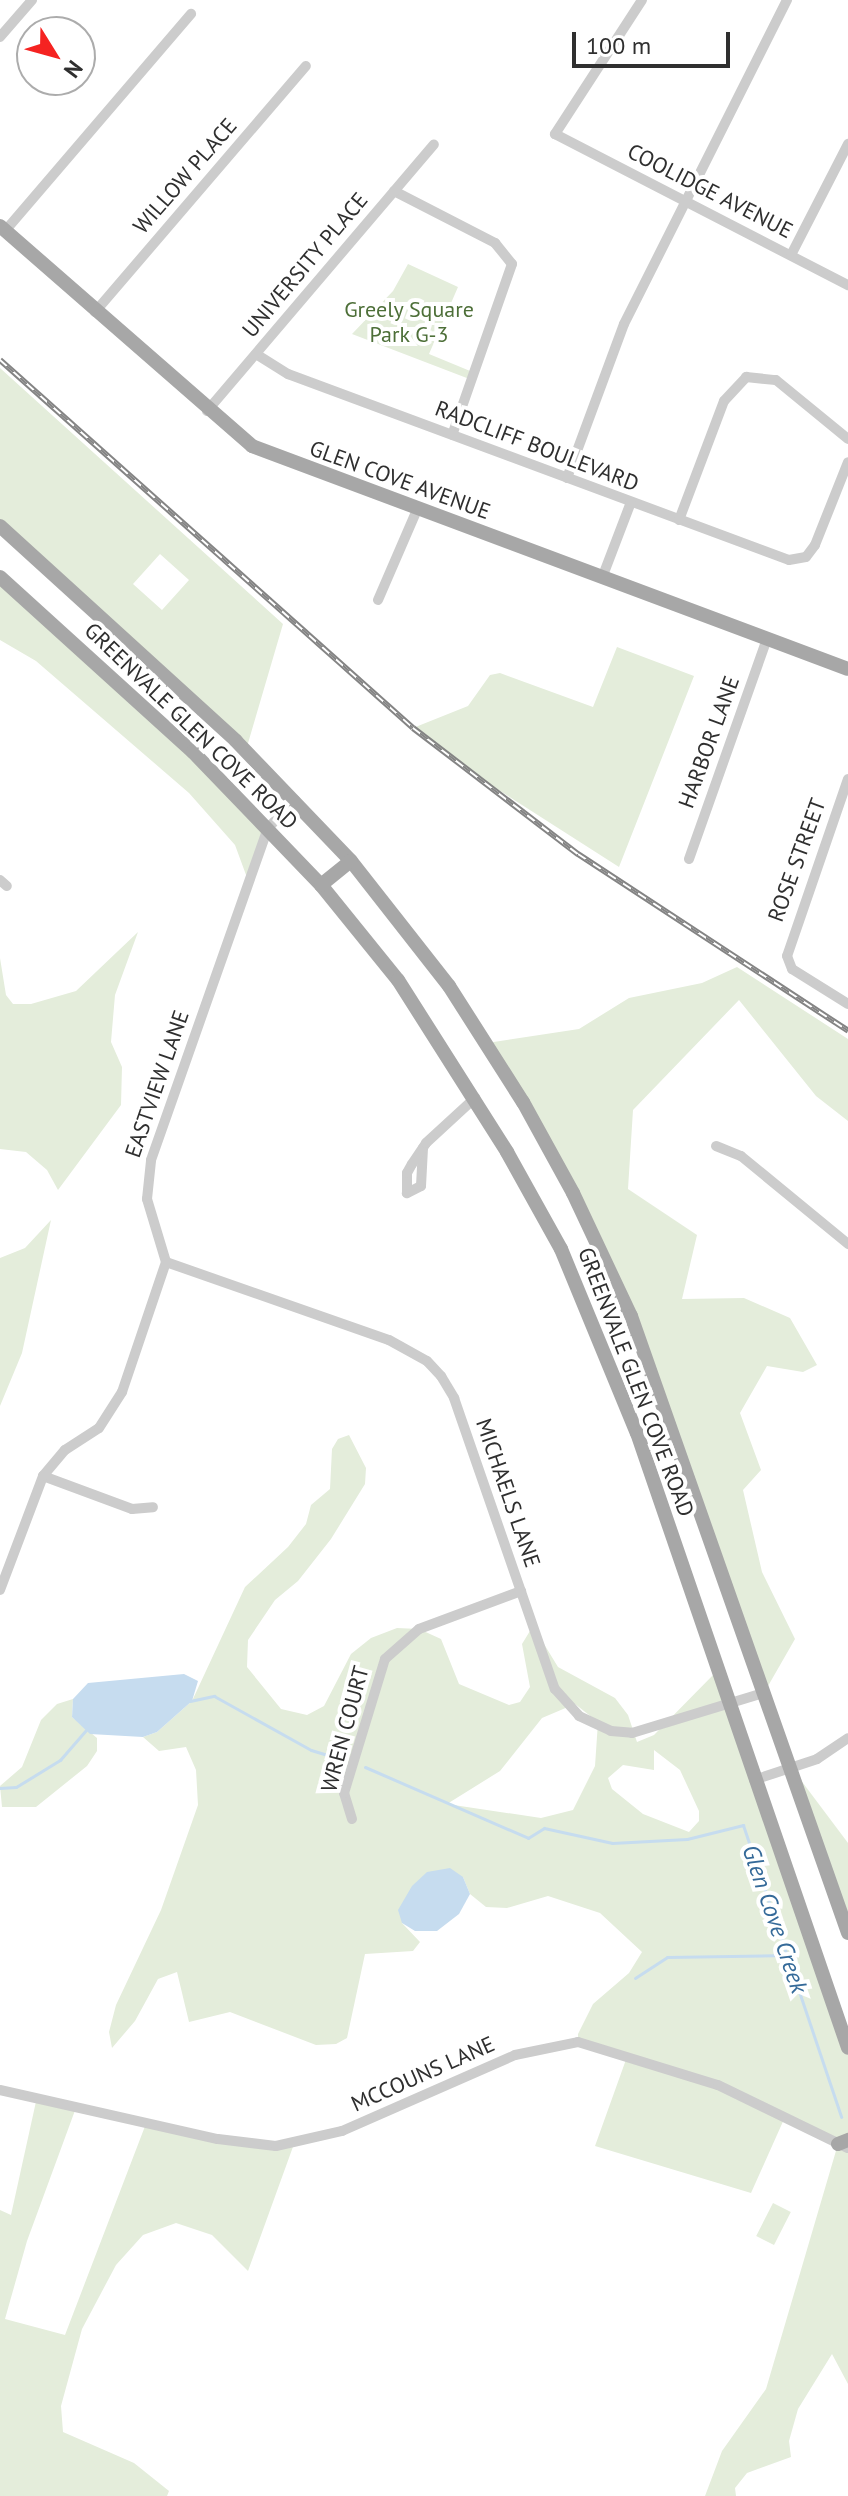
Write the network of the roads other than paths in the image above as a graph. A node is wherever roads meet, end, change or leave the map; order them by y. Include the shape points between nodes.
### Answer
1 (32, 0) edge
2 (642, 0) edge
3 (787, 0) edge
4 (191, 14) dead end
5 (0, 37) edge
6 (306, 66) dead end
7 (434, 144) dead end
8 (848, 144) edge
9 (394, 191) junction
10 (685, 201) junction
11 (3, 228) edge
12 (791, 255) junction
13 (848, 285) edge
14 (95, 312) junction
15 (256, 354) junction
16 (207, 411) junction
17 (452, 435) junction
18 (848, 439) edge
19 (848, 462) edge
20 (567, 478) junction
21 (631, 502) junction
22 (417, 510) junction
23 (679, 520) junction
24 (0, 526) edge
25 (0, 577) edge
26 (602, 578) junction
27 (378, 600) dead end
28 (767, 639) junction
29 (848, 669) edge
30 (848, 779) edge
31 (295, 800) junction
32 (268, 828) junction
33 (689, 859) dead end
34 (351, 861) junction
35 (321, 885) junction
36 (848, 1004) edge
37 (475, 1098) junction
38 (716, 1146) dead end
39 (423, 1148) dead end
40 (848, 1244) edge
41 (166, 1262) junction
42 (43, 1476) junction
43 (153, 1507) dead end
44 (0, 1590) edge
45 (521, 1591) junction
46 (764, 1693) junction
47 (728, 1704) junction
48 (848, 1738) edge
49 (791, 1767) junction
50 (754, 1780) junction
51 (352, 1819) dead end
52 (848, 1933) edge
53 (848, 2048) edge
54 (0, 2090) edge
55 (845, 2144) edge

1 - 5 street
2 - 10 street, COOLIDGE AVENUE via 555,134
3 - 10 street
4 - 11 street
6 - 14 street, WILLOW PLACE
7 - 9 street, UNIVERSITY PLACE
8 - 12 street
9 - 15 street, UNIVERSITY PLACE
9 - 17 street via 495,243 512,264
10 - 12 street, COOLIDGE AVENUE
10 - 20 street via 624,324
11 - 14 main road, GLEN COVE AVENUE
12 - 13 street, COOLIDGE AVENUE
14 - 16 main road, GLEN COVE AVENUE
15 - 16 street, UNIVERSITY PLACE
15 - 17 street, RADCLIFF BOULEVARD via 288,374
16 - 22 main road, GLEN COVE AVENUE via 264,452
17 - 20 street, RADCLIFF BOULEVARD
18 - 23 street via 776,380 746,377 724,401
19 - 23 street, RADCLIFF BOULEVARD via 827,522 798,560 779,558
20 - 21 street, RADCLIFF BOULEVARD
21 - 23 street, RADCLIFF BOULEVARD
21 - 26 street
22 - 26 main road, GLEN COVE AVENUE
22 - 27 street
24 - 31 main road, GREENVALE GLEN COVE ROAD
25 - 32 main road, GREENVALE GLEN COVE ROAD via 193,752
26 - 28 main road, GLEN COVE AVENUE
28 - 29 main road, GLEN COVE AVENUE
28 - 33 street, HARBOR LANE
30 - 36 street, ROSE STREET via 787,956 792,969
31 - 32 street, EASTVIEW LANE
31 - 34 main road, GREENVALE GLEN COVE ROAD
32 - 35 main road, GREENVALE GLEN COVE ROAD
32 - 41 street, EASTVIEW LANE via 151,1160 147,1199
34 - 35 main road
34 - 46 main road, GREENVALE GLEN COVE ROAD via 449,986 580,1206 667,1409
35 - 37 main road, GREENVALE GLEN COVE ROAD via 398,980
37 - 39 street
37 - 47 main road, GREENVALE GLEN COVE ROAD via 583,1298 637,1433
38 - 40 street via 741,1156
41 - 42 street via 113,1410 99,1428 54,1460
41 - 45 street, MICHAELS LANE via 389,1340 427,1361 454,1398
42 - 43 street via 132,1509
42 - 44 street
45 - 47 street, MICHAELS LANE via 555,1689 587,1722 632,1733
45 - 51 street, WREN COURT via 419,1629 385,1659 344,1793
46 - 47 street, MICHAELS LANE
46 - 49 main road, GREENVALE GLEN COVE ROAD
47 - 50 main road, GREENVALE GLEN COVE ROAD
48 - 49 street via 830,1752
49 - 50 street
49 - 52 main road, GREENVALE GLEN COVE ROAD
50 - 53 main road, GREENVALE GLEN COVE ROAD
54 - 55 street, MCCOUNS LANE via 218,2139 276,2146 342,2131 515,2055 578,2042 718,2085

